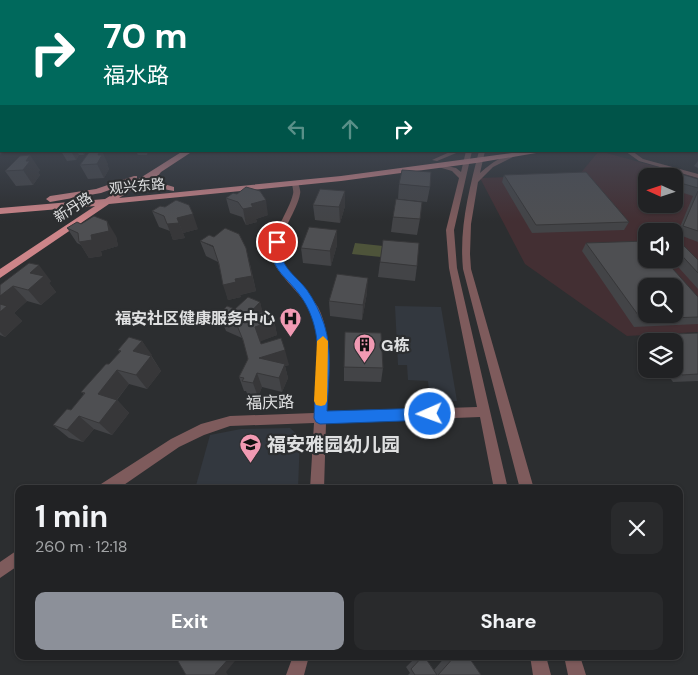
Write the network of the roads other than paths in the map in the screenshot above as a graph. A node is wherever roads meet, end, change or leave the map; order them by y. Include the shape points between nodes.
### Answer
1 (173, 158) edge
2 (179, 158) edge
3 (446, 158) edge
4 (461, 158) edge
5 (468, 158) edge
6 (481, 158) edge
7 (509, 158) edge
8 (638, 158) edge
9 (436, 163) junction
10 (164, 164) junction
11 (157, 172) junction
12 (698, 176) edge
13 (463, 178) junction
14 (295, 183) junction
15 (476, 183) junction
16 (171, 189) junction
17 (154, 198) junction
18 (108, 199) junction
19 (50, 200) junction
20 (0, 203) edge
21 (41, 207) junction
22 (0, 211) edge
23 (59, 230) junction
24 (0, 268) edge
25 (0, 274) edge
26 (484, 412) junction
27 (320, 418) junction
28 (112, 485) edge
29 (317, 485) edge
30 (500, 485) edge
31 (526, 485) edge
32 (15, 559) edge
33 (0, 571) edge
34 (300, 660) edge
35 (539, 660) edge
36 (573, 660) edge
37 (295, 675) edge
38 (542, 675) edge
39 (577, 675) edge

1 - 10 main road, 新丹路
2 - 11 main road, 新丹路
3 - 9 street
4 - 9 main road, 观兴东路
5 - 13 street
6 - 15 street
7 - 15 street via 491,166
8 - 12 street
9 - 13 street via 454,169
9 - 14 main road, 观兴东路
9 - 16 main road, 观兴东路
10 - 18 main road, 新丹路
10 - 19 main road via 107,188
11 - 16 main road via 150,184
11 - 18 main road, 新丹路
13 - 26 street via 450,230 450,248
14 - 17 main road, 观兴东路
14 - 27 street via 297,193 275,254 279,265 310,304 319,325 323,340
15 - 31 street via 465,231 467,269
16 - 18 main road, 观兴东路
17 - 18 main road, 观兴东路
17 - 23 main road via 109,210
18 - 19 main road, 观兴东路
18 - 21 main road, 观兴东路
18 - 23 main road, 新丹路
19 - 20 main road, 观兴东路
21 - 22 main road, 观兴东路
21 - 23 main road via 60,210 67,216
23 - 24 main road, 新丹路
23 - 25 main road, 新丹路
26 - 27 street, 福庆路
26 - 30 street
27 - 28 street, 福庆路 via 230,421 201,430
27 - 29 street
32 - 33 street
34 - 37 street
35 - 38 street
36 - 39 street

